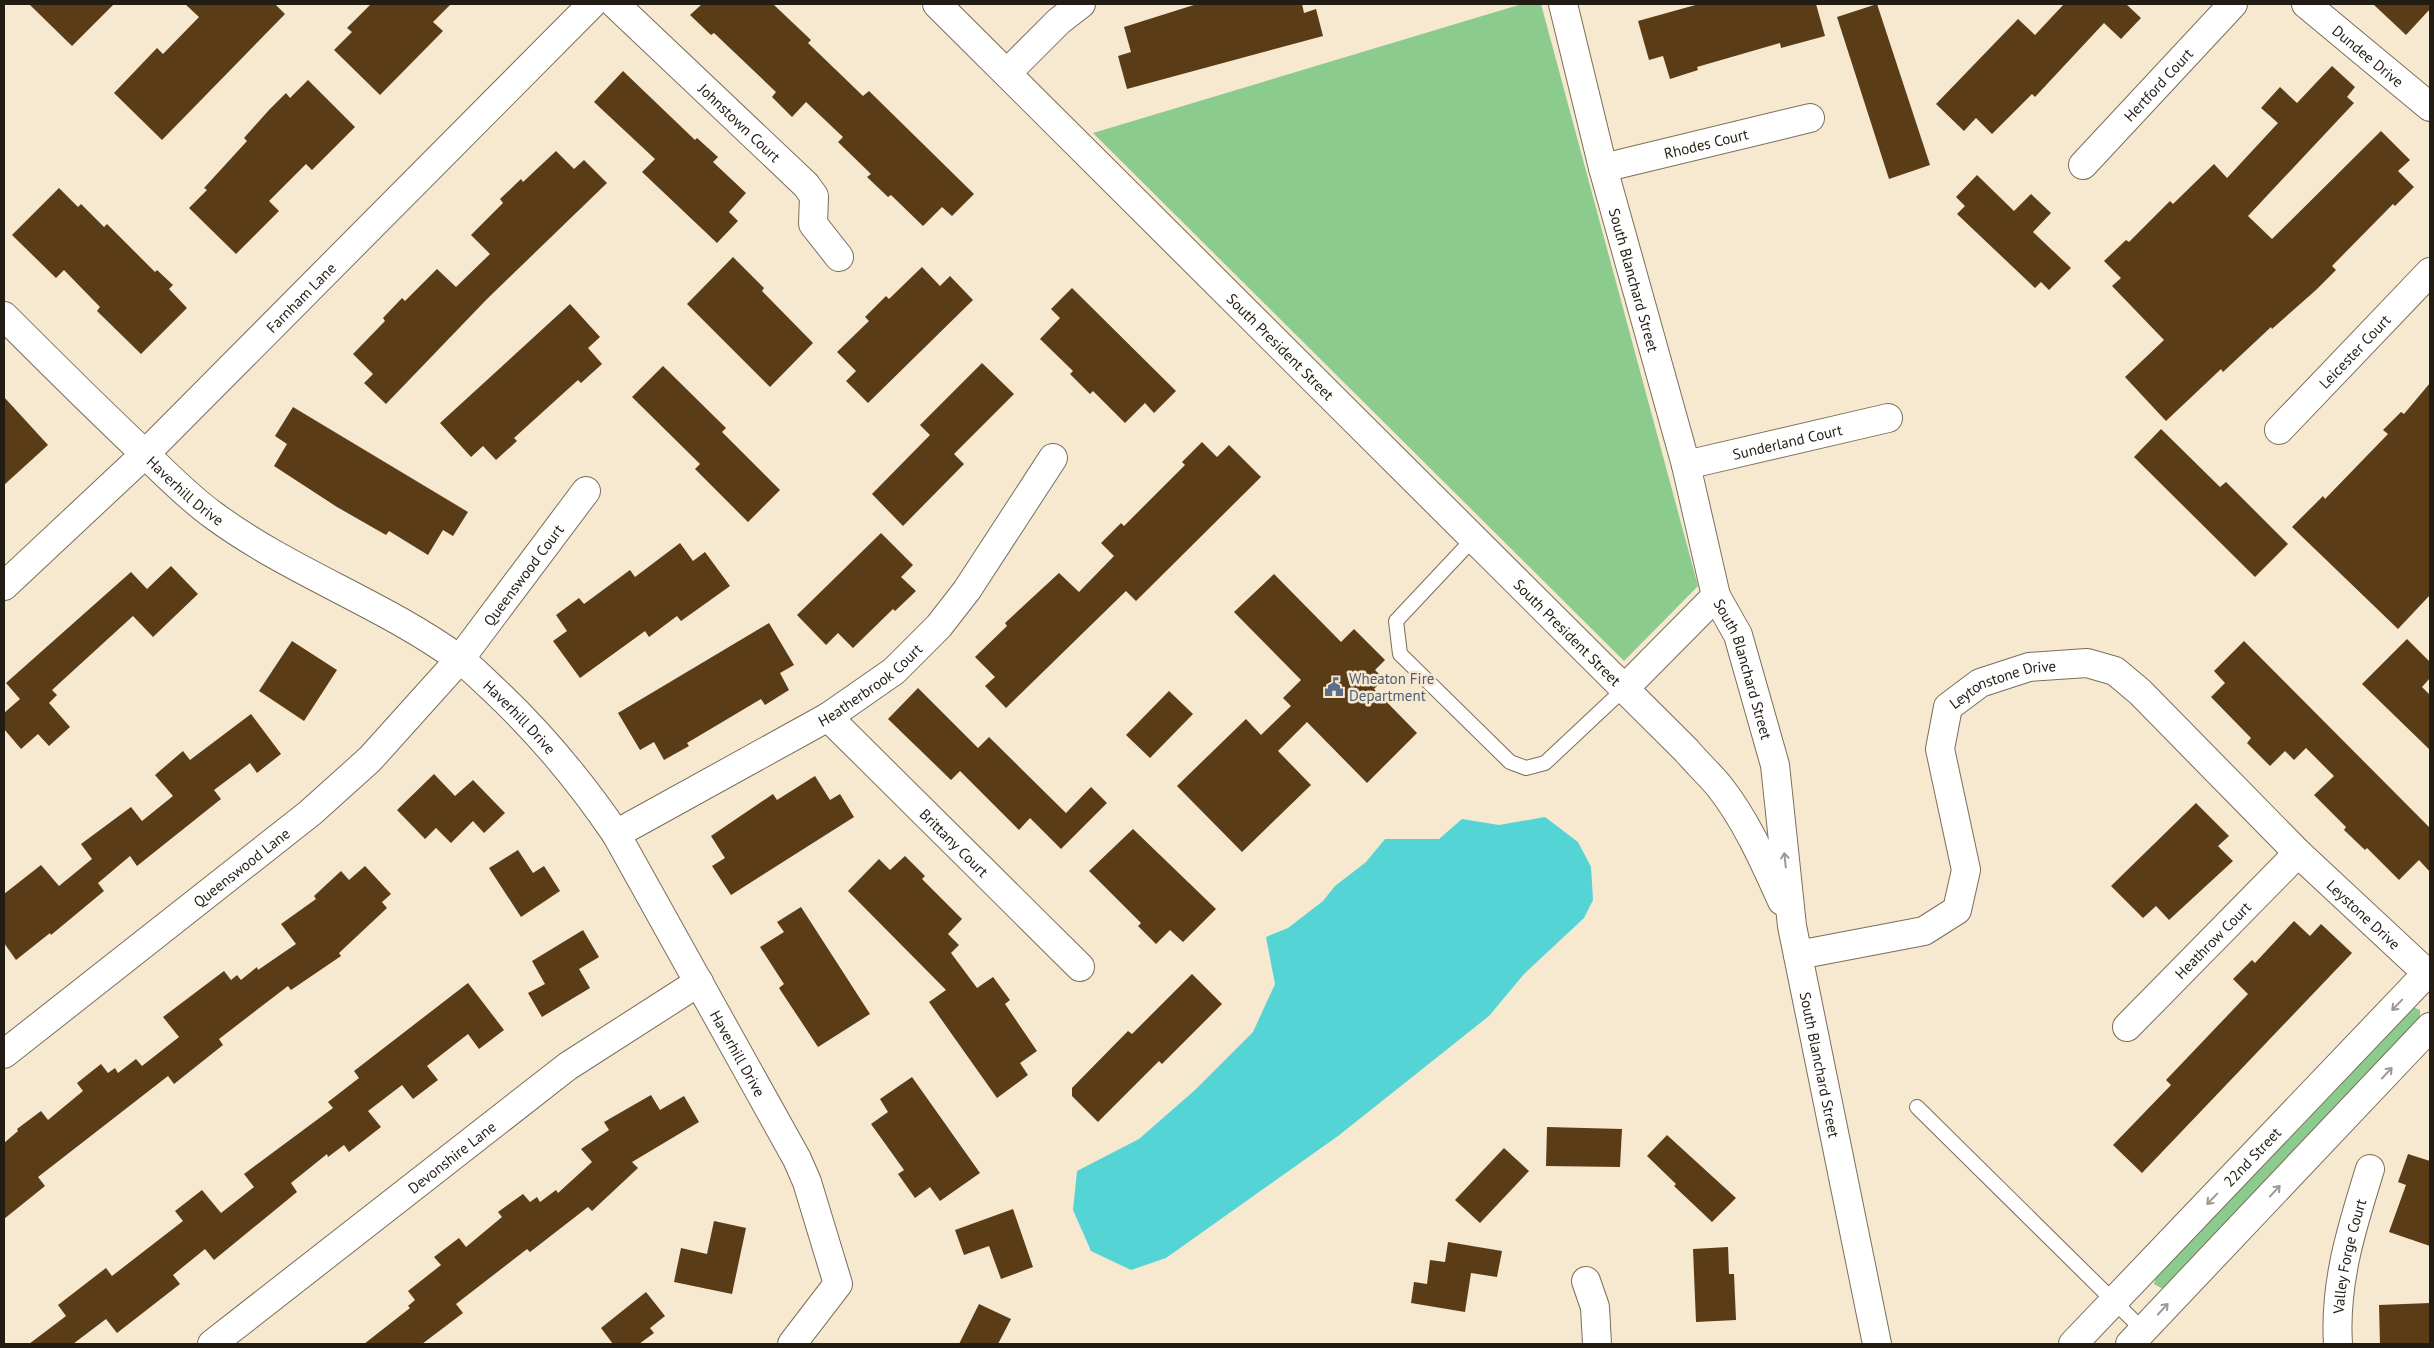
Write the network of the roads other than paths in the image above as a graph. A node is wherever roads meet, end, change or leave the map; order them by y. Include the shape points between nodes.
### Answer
1 (592, 4) edge
2 (615, 4) edge
3 (937, 4) edge
4 (1081, 4) edge
5 (1563, 4) edge
6 (2233, 4) edge
7 (2306, 4) edge
8 (1008, 73) junction
9 (2430, 107) edge
10 (1810, 118) dead end
11 (2083, 165) dead end
12 (1603, 168) junction
13 (839, 257) dead end
14 (2430, 272) edge
15 (4, 316) edge
16 (1888, 418) dead end
17 (2279, 430) dead end
18 (145, 454) junction
19 (1054, 458) dead end
20 (1686, 465) junction
21 (586, 491) dead end
22 (1474, 538) junction
23 (4, 586) edge
24 (1716, 596) junction
25 (460, 659) junction
26 (1625, 688) junction
27 (828, 717) junction
28 (616, 834) junction
29 (2298, 853) junction
30 (1792, 926) junction
31 (1798, 955) junction
32 (1080, 967) dead end
33 (2429, 973) edge
34 (699, 982) junction
35 (2127, 1027) dead end
36 (2430, 1027) edge
37 (4, 1054) edge
38 (1917, 1107) dead end
39 (2370, 1169) dead end
40 (1586, 1281) dead end
41 (2115, 1301) junction
42 (2136, 1337) edge
43 (212, 1344) edge
44 (792, 1344) edge
45 (1597, 1344) edge
46 (1877, 1344) edge
47 (2073, 1344) edge
48 (2338, 1344) edge

1 - 18 street, Farnham Lane
2 - 13 street, Johnstown Court via 806,185 814,196 813,224
3 - 8 street, South President Street
4 - 8 street via 1059,21
5 - 12 street, South Blanchard Street
6 - 11 street, Hertford Court
7 - 9 street, Dundee Drive
8 - 22 street, South President Street
10 - 12 street, Rhodes Court
12 - 20 street, South Blanchard Street
14 - 17 street, Leicester Court
15 - 18 street, Haverhill Drive
16 - 20 street, Sunderland Court
18 - 23 street, Farnham Lane
18 - 25 street, Haverhill Drive via 190,496 256,544 381,610
19 - 27 street, Heatherbrook Court via 967,590 939,626 894,671
20 - 24 street, South Blanchard Street
21 - 25 street, Queenswood Court
22 - 26 street, South President Street
22 - 26 lane via 1396,621 1400,654 1510,762 1526,768 1545,762
24 - 26 street, South President Street
30 -> 24 street, South Blanchard Street via 1775,765 1738,635
25 - 28 street, Haverhill Drive via 551,747
25 - 37 street, Queenswood Lane via 370,759 310,813
26 - 30 street, South President Street via 1718,785 1764,862
27 - 28 street, Heatherbrook Court
27 - 32 street, Brittany Court
28 - 34 street, Haverhill Drive
29 - 31 street, Leytonstone Drive via 2140,692 2115,671 2087,663 2029,667 1980,683 1948,707 1940,749 1966,870 1957,910 1924,932
29 - 33 street, Leystone Drive
29 - 35 street, Heathrow Court
30 - 31 street, South Blanchard Street
31 - 46 street, South Blanchard Street
33 -> 41 street, 22nd Street
34 - 43 street, Devonshire Lane via 568,1066
34 - 44 street, Haverhill Drive via 797,1159 838,1284
42 -> 36 street
38 - 41 lane
39 - 48 street, Valley Forge Court via 2342,1272 2337,1306
40 - 45 street via 1595,1307
41 - 42 lane
41 - 47 street, 22nd Street

